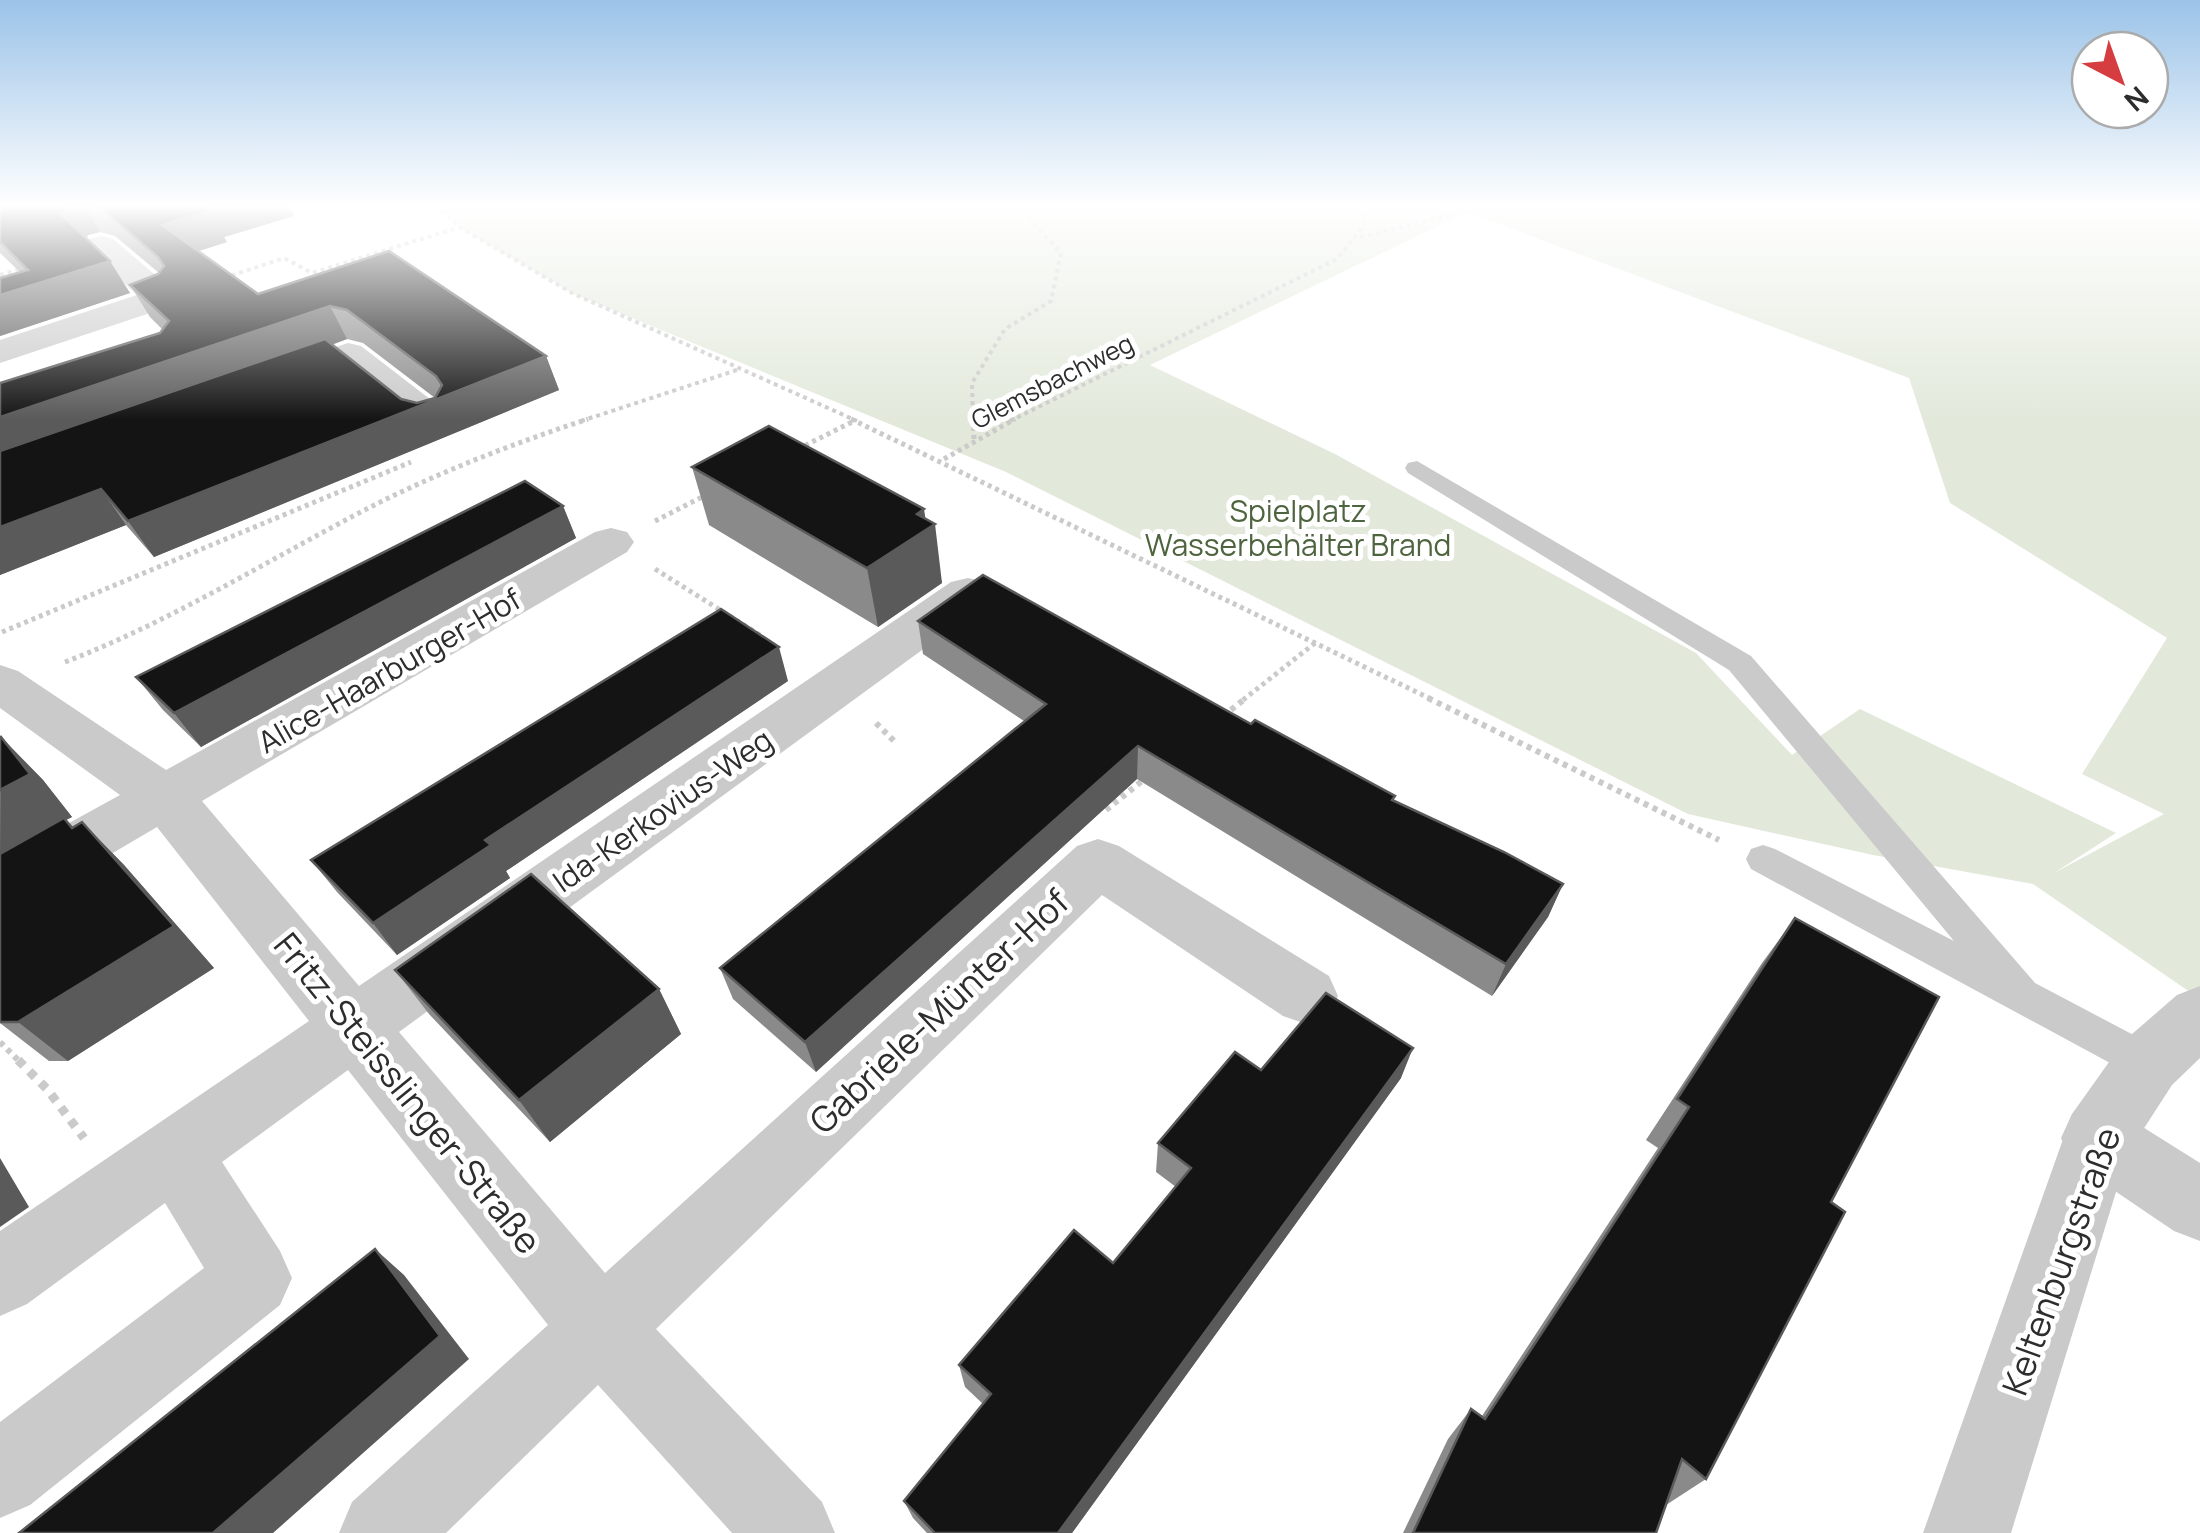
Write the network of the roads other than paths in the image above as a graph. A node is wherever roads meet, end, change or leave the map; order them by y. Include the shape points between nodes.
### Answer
1 (137, 277) edge
2 (119, 314) junction
3 (154, 345) edge
4 (0, 352) edge
5 (237, 394) edge
6 (434, 422) edge
7 (1417, 468) dead end
8 (611, 542) road end
9 (968, 593) edge
10 (1, 667) edge
11 (166, 798) junction
12 (1763, 860) road end
13 (0, 890) edge
14 (2021, 995) junction
15 (1306, 996) dead end
16 (357, 1027) junction
17 (2174, 1039) edge
18 (2097, 1138) junction
19 (151, 1171) junction
20 (2200, 1205) edge
21 (0, 1276) edge
22 (600, 1328) junction
23 (0, 1475) edge
24 (383, 1533) edge
25 (791, 1533) edge
26 (1967, 1533) edge

1 - 2 street via 162,298
2 - 3 street
2 - 4 street
5 - 6 street via 348,354
7 - 14 lane via 1740,664
8 - 11 street, Alice-Haarburger-Hof
9 - 16 street, Ida-Kerkovius-Weg
10 - 11 street, Fritz-Steisslinger-Straße
11 - 13 street, Alice-Haarburger-Hof
11 - 16 street, Fritz-Steisslinger-Straße
12 - 14 lane
14 - 17 lane
15 - 22 street, Gabriele-Münter-Hof via 1098,862
16 - 19 street, Ida-Kerkovius-Weg
16 - 22 street, Fritz-Steisslinger-Straße
17 - 18 street, Keltenburgstraße
18 - 20 street
18 - 26 street, Keltenburgstraße
19 - 21 street, Ida-Kerkovius-Weg
19 - 23 street via 252,1278
22 - 24 street, Gabriele-Münter-Hof
22 - 25 street, Fritz-Steisslinger-Straße

